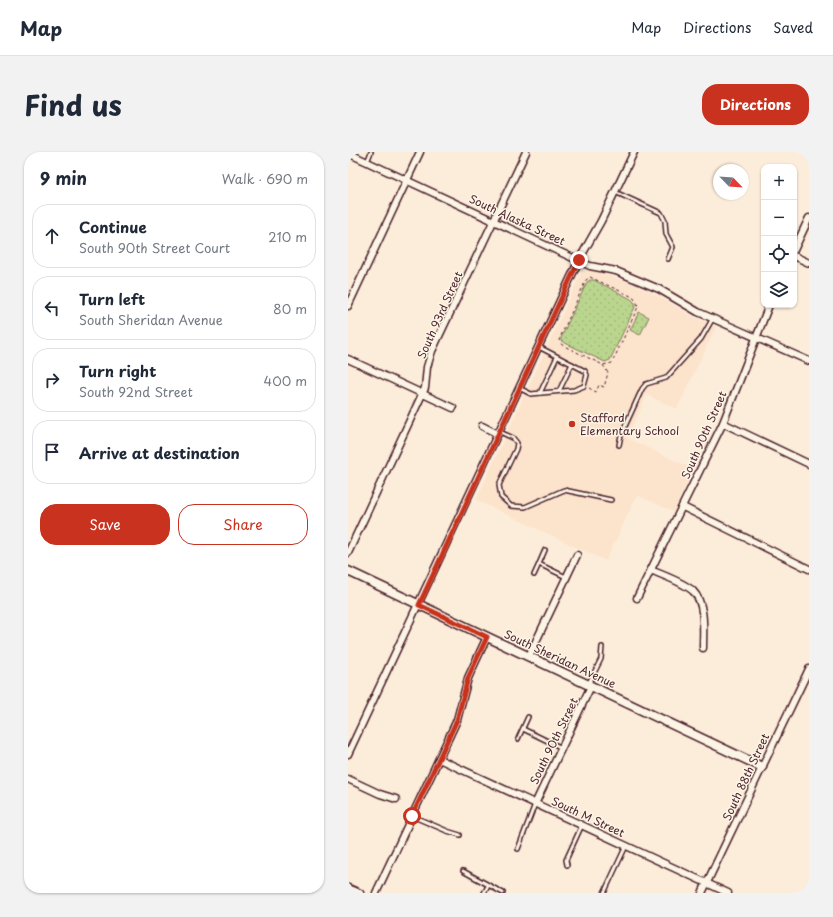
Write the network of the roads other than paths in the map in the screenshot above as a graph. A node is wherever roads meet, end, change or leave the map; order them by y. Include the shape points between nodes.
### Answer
1 (371, 152) edge
2 (420, 152) edge
3 (526, 152) edge
4 (634, 152) edge
5 (348, 154) edge
6 (367, 162) junction
7 (407, 181) junction
8 (615, 192) junction
9 (809, 218) edge
10 (494, 221) junction
11 (797, 244) edge
12 (797, 257) edge
13 (668, 259) dead end
14 (579, 260) junction
15 (809, 263) edge
16 (348, 306) edge
17 (768, 308) edge
18 (712, 318) junction
19 (756, 337) junction
20 (538, 347) junction
21 (557, 357) junction
22 (348, 359) edge
23 (809, 361) edge
24 (572, 364) junction
25 (519, 388) junction
26 (559, 392) junction
27 (540, 393) junction
28 (422, 394) junction
29 (453, 408) dead end
30 (723, 423) junction
31 (482, 426) dead end
32 (499, 433) junction
33 (620, 445) dead end
34 (809, 464) edge
35 (611, 500) dead end
36 (683, 507) junction
37 (545, 550) dead end
38 (348, 553) edge
39 (576, 555) dead end
40 (539, 564) junction
41 (809, 569) edge
42 (651, 570) junction
43 (348, 571) edge
44 (534, 575) dead end
45 (566, 577) junction
46 (637, 598) dead end
47 (419, 605) junction
48 (487, 637) junction
49 (602, 647) dead end
50 (703, 648) dead end
51 (529, 656) junction
52 (809, 669) edge
53 (590, 685) junction
54 (528, 717) dead end
55 (523, 729) junction
56 (518, 739) dead end
57 (562, 748) junction
58 (348, 754) edge
59 (439, 759) junction
60 (762, 767) junction
61 (348, 779) edge
62 (396, 799) dead end
63 (535, 804) junction
64 (412, 816) junction
65 (582, 825) junction
66 (460, 835) dead end
67 (626, 846) junction
68 (518, 848) dead end
69 (567, 865) dead end
70 (463, 871) dead end
71 (707, 883) junction
72 (488, 886) junction
73 (348, 888) edge
74 (360, 893) edge
75 (376, 893) edge
76 (484, 893) edge
77 (503, 893) edge
78 (604, 893) edge
79 (702, 893) edge
80 (728, 893) edge

1 - 6 lane
2 - 7 street
3 - 10 street, South 93rd Street
4 - 8 street
5 - 6 street, South Alaska Street
6 - 7 street, South Alaska Street
7 - 10 street, South Alaska Street
7 - 16 street
8 - 13 lane via 661,213 665,221 666,234 673,247
8 - 14 street
9 - 11 street
10 - 14 street, South Alaska Street
10 - 28 street, South 93rd Street via 432,351
12 - 15 street
14 - 18 street, South Alaska Street via 616,271 658,289
14 - 20 street
17 - 19 street, South 90th Street
18 - 19 street, South Alaska Street
18 - 33 lane via 701,339 666,378 646,384 621,435
19 - 23 street, South Alaska Street
19 - 30 street, South 90th Street
20 - 21 lane
20 - 25 street
21 - 24 lane
21 - 27 lane
22 - 28 street
24 - 26 lane
24 - 26 lane via 585,371 587,375 584,386
25 - 27 lane via 531,394
25 - 32 street
26 - 27 lane
28 - 29 street
28 - 38 street, South 93rd Street
30 - 34 street
30 - 36 street, South 90th Street
31 - 32 street
32 - 35 lane via 513,438 516,443 516,450 499,485 501,497 511,506 525,507 564,490
32 - 47 street
36 - 41 street
36 - 42 street, South 90th Street
37 - 40 lane
39 - 45 street
40 - 44 lane
40 - 45 lane
42 - 46 street, South 90th Street
42 - 50 street via 688,588 697,597 701,608
43 - 47 street, South Sheridan Avenue
45 - 51 street
47 - 48 street, South Sheridan Avenue
47 - 58 street
48 - 51 street, South Sheridan Avenue
48 - 59 street via 468,678 457,720
49 - 53 lane via 601,659
51 - 53 street, South Sheridan Avenue
52 - 60 street, South 88th Street
53 - 57 street, South 90th Street
53 - 60 street, South Sheridan Avenue
54 - 55 lane
55 - 56 lane
55 - 57 lane
57 - 63 street, South 90th Street
59 - 63 street, South M Street
59 - 64 street
60 - 71 street, South 88th Street
61 - 62 street
63 - 65 street, South M Street
63 - 68 lane
64 - 66 lane
64 - 75 street
65 - 67 street, South M Street
65 - 69 lane via 566,860
67 - 71 street, South M Street
67 - 78 lane
70 - 72 lane via 486,882
71 - 79 street, South 88th Street
71 - 80 street, South M Street
72 - 76 lane
72 - 77 lane
73 - 74 street

